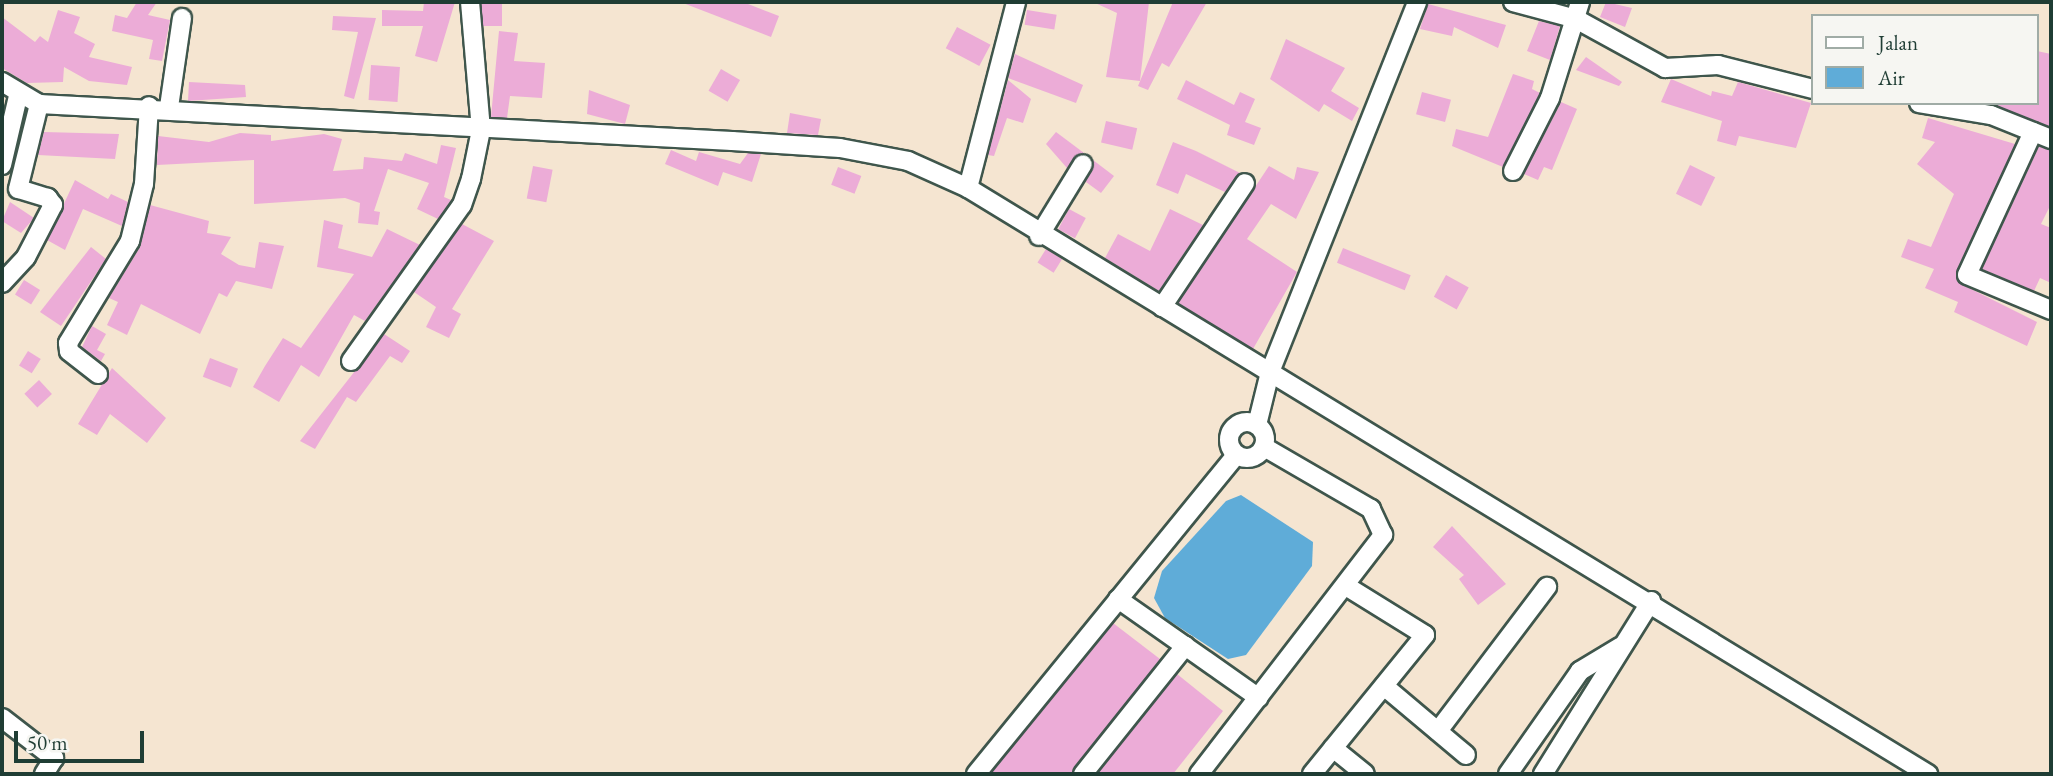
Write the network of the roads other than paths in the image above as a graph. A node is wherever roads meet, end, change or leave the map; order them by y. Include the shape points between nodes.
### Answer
1 (470, 2) edge
2 (1016, 2) edge
3 (1417, 2) edge
4 (1513, 2) edge
5 (1578, 11) edge
6 (182, 18) dead end
7 (2, 82) edge
8 (1812, 89) edge
9 (18, 96) junction
10 (39, 104) junction
11 (1931, 105) edge
12 (149, 106) junction
13 (169, 107) junction
14 (481, 130) junction
15 (2033, 132) junction
16 (2051, 139) edge
17 (1083, 164) dead end
18 (2, 166) edge
19 (1513, 171) dead end
20 (1245, 183) dead end
21 (968, 188) junction
22 (1039, 236) junction
23 (2, 283) edge
24 (1162, 307) junction
25 (2051, 310) edge
26 (351, 361) dead end
27 (1270, 372) junction
28 (98, 374) dead end
29 (1257, 425) junction
30 (1264, 447) junction
31 (1236, 455) junction
32 (1346, 586) junction
33 (1547, 587) dead end
34 (1118, 599) junction
35 (1651, 601) junction
36 (1623, 645) junction
37 (1185, 646) junction
38 (1384, 686) junction
39 (1259, 698) junction
40 (2, 718) edge
41 (1438, 731) junction
42 (1333, 748) junction
43 (1466, 755) dead end
44 (44, 774) edge
45 (976, 774) edge
46 (1083, 774) edge
47 (1199, 774) edge
48 (1312, 774) edge
49 (1365, 774) edge
50 (1508, 774) edge
51 (1543, 774) edge
52 (1928, 774) edge

1 - 14 street
2 - 21 street
3 - 27 street
4 - 5 street
5 - 8 street via 1665,68 1718,65
5 - 19 street via 1550,98
6 - 13 street
7 - 9 street
9 - 10 street
9 - 18 street
10 - 12 street
10 - 23 street via 18,189 48,198 53,205 26,257
11 - 15 street via 1991,115
12 - 13 street
12 - 28 street via 144,184 130,241 68,343 69,351
13 - 14 street
14 - 21 street via 840,148 908,161
14 - 26 street via 462,205
15 - 16 street
15 - 25 street via 1967,275
17 - 22 street
20 - 24 street
21 - 22 street
22 - 24 street
24 - 27 street
27 - 29 street
27 - 35 street
29 - 30 street
29 - 31 street via 1234,427 1228,439
30 - 31 street via 1249,458
30 - 32 street via 1379,518 1380,545
31 - 34 street
32 - 38 street via 1425,635
32 - 39 street
33 - 41 street
34 - 37 street
34 - 45 street
35 - 36 street
35 - 52 street
36 - 50 street via 1580,671
36 - 51 street
37 - 39 street
37 - 46 street
38 - 41 street
38 - 42 street
39 - 47 street
40 - 44 street via 54,758
41 - 43 street
42 - 48 street
42 - 49 street

